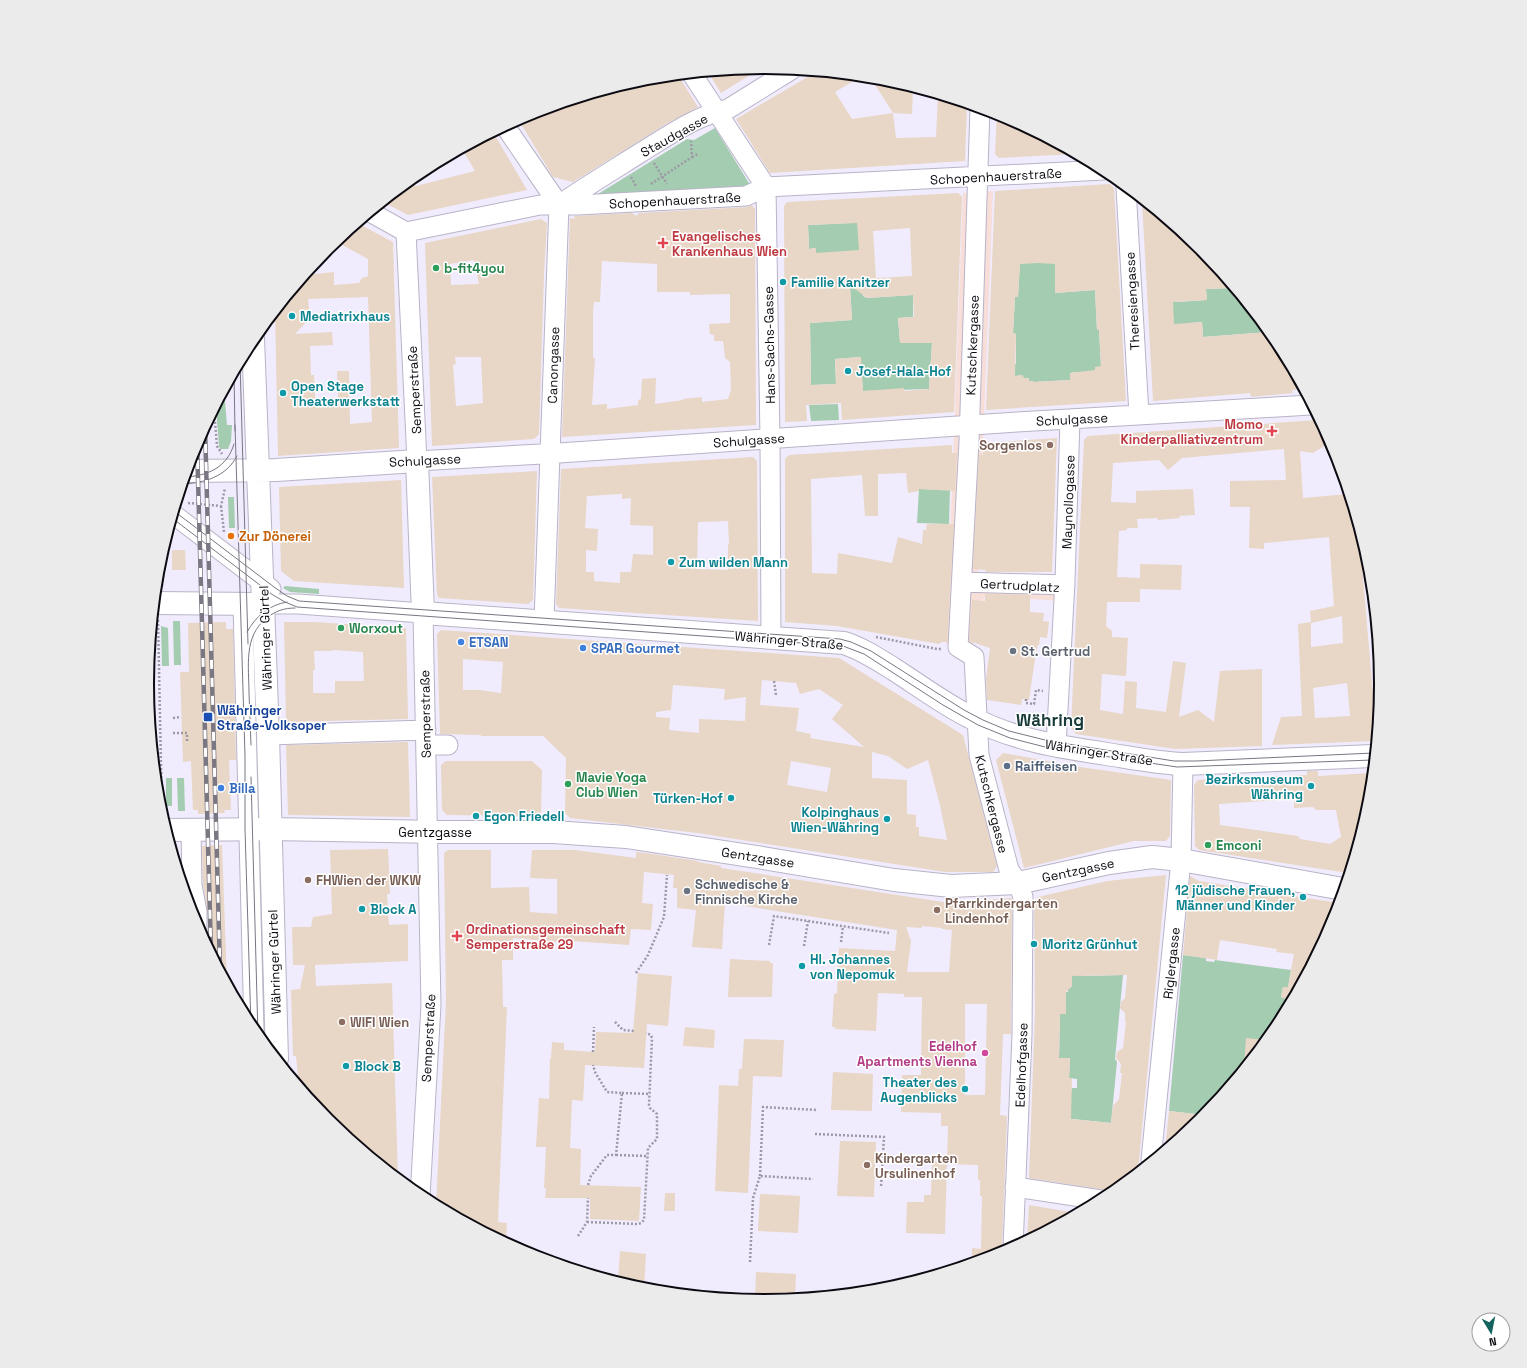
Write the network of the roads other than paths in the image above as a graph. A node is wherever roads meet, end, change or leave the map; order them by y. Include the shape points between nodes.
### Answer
1 (784, 75) edge
2 (695, 78) edge
3 (716, 111) junction
4 (980, 113) edge
5 (509, 130) edge
6 (1092, 171) edge
7 (979, 177) junction
8 (766, 187) junction
9 (1126, 194) edge
10 (559, 205) junction
11 (374, 214) edge
12 (406, 232) junction
13 (254, 349) edge
14 (1306, 405) edge
15 (1139, 415) junction
16 (1070, 419) junction
17 (970, 426) junction
18 (770, 438) junction
19 (550, 454) junction
20 (417, 460) junction
21 (259, 470) junction
22 (192, 471) edge
23 (179, 508) edge
24 (962, 582) junction
25 (1065, 585) junction
26 (257, 597) junction
27 (158, 611) edge
28 (423, 613) junction
29 (544, 622) junction
30 (770, 638) junction
31 (977, 721) junction
32 (268, 735) junction
33 (426, 738) junction
34 (448, 745) dead end
35 (1056, 746) junction
36 (1369, 756) edge
37 (1183, 764) junction
38 (248, 829) junction
39 (270, 829) junction
40 (171, 830) edge
41 (192, 830) junction
42 (428, 832) junction
43 (1180, 860) junction
44 (1018, 883) junction
45 (1338, 888) edge
46 (196, 906) edge
47 (254, 1019) edge
48 (277, 1051) edge
49 (1152, 1155) edge
50 (1015, 1187) junction
51 (421, 1188) edge
52 (1090, 1198) edge
53 (1013, 1240) edge

1 - 3 street, Staudgasse via 728,109
2 - 3 street
3 - 8 street
3 - 10 street, Staudgasse via 688,123
4 - 7 street, Kutschkergasse
5 - 10 street
6 - 7 street, Schopenhauerstraße
7 - 8 street, Schopenhauerstraße
7 - 17 street, Kutschkergasse
8 - 10 street, Schopenhauerstraße via 746,196
8 - 18 street, Hans-Sachs-Gasse
9 - 15 street, Theresiengasse
10 - 12 street, Schopenhauerstraße via 540,205
10 - 19 street, Canongasse
11 - 12 street
12 - 20 street, Semperstraße
13 - 21 main road, Währinger Gürtel
14 - 15 street, Schulgasse
15 - 16 street, Schulgasse
16 - 17 street, Schulgasse
16 - 25 street, Maynollogasse
17 - 18 street, Schulgasse
17 - 24 street, Kutschkergasse
18 - 19 street, Schulgasse
18 - 30 street, Hans-Sachs-Gasse
19 - 20 street, Schulgasse
19 - 29 street, Canongasse
20 - 21 main road, Schulgasse
20 - 28 main road, Semperstraße
21 - 22 main road, Schulgasse
21 - 26 main road, Währinger Gürtel
23 - 26 street
24 - 25 street, Gertrudplatz
24 - 31 street, Gertrudplatz via 958,647 974,657
25 - 35 street, Gertrudplatz
26 - 27 main road
26 - 28 street, Währinger Straße via 298,604
26 - 32 main road, Währinger Gürtel
26 - 38 street, Währinger Gürtel
28 - 29 main road, Währinger Straße
28 - 33 street, Semperstraße
29 - 30 main road, Währinger Straße
30 - 31 main road, Währinger Straße via 854,646
31 - 35 main road, Währinger Straße via 1018,738
31 - 44 street, Kutschkergasse via 979,755 1009,870
32 - 33 street
32 - 39 main road, Währinger Gürtel
33 - 34 street
33 - 42 street, Semperstraße
35 - 37 main road, Währinger Straße
36 - 37 main road, Währinger Straße
37 - 43 street, Riglergasse
38 - 39 main road, Gentzgasse
38 - 41 main road, Gentzgasse
38 - 47 street, Währinger Gürtel
39 - 42 main road, Gentzgasse
39 - 48 main road, Währinger Gürtel
40 - 41 main road, Gentzgasse
41 - 46 street via 192,885
42 - 44 main road, Gentzgasse via 553,832 626,837 921,884 957,886
42 - 51 street, Semperstraße via 431,1005
43 - 44 main road, Gentzgasse via 1152,857 1109,863
43 - 45 main road, Gentzgasse
43 - 49 street, Riglergasse
44 - 50 street, Edelhofgasse via 1023,897 1022,1027
50 - 52 street
50 - 53 street, Edelhofgasse

